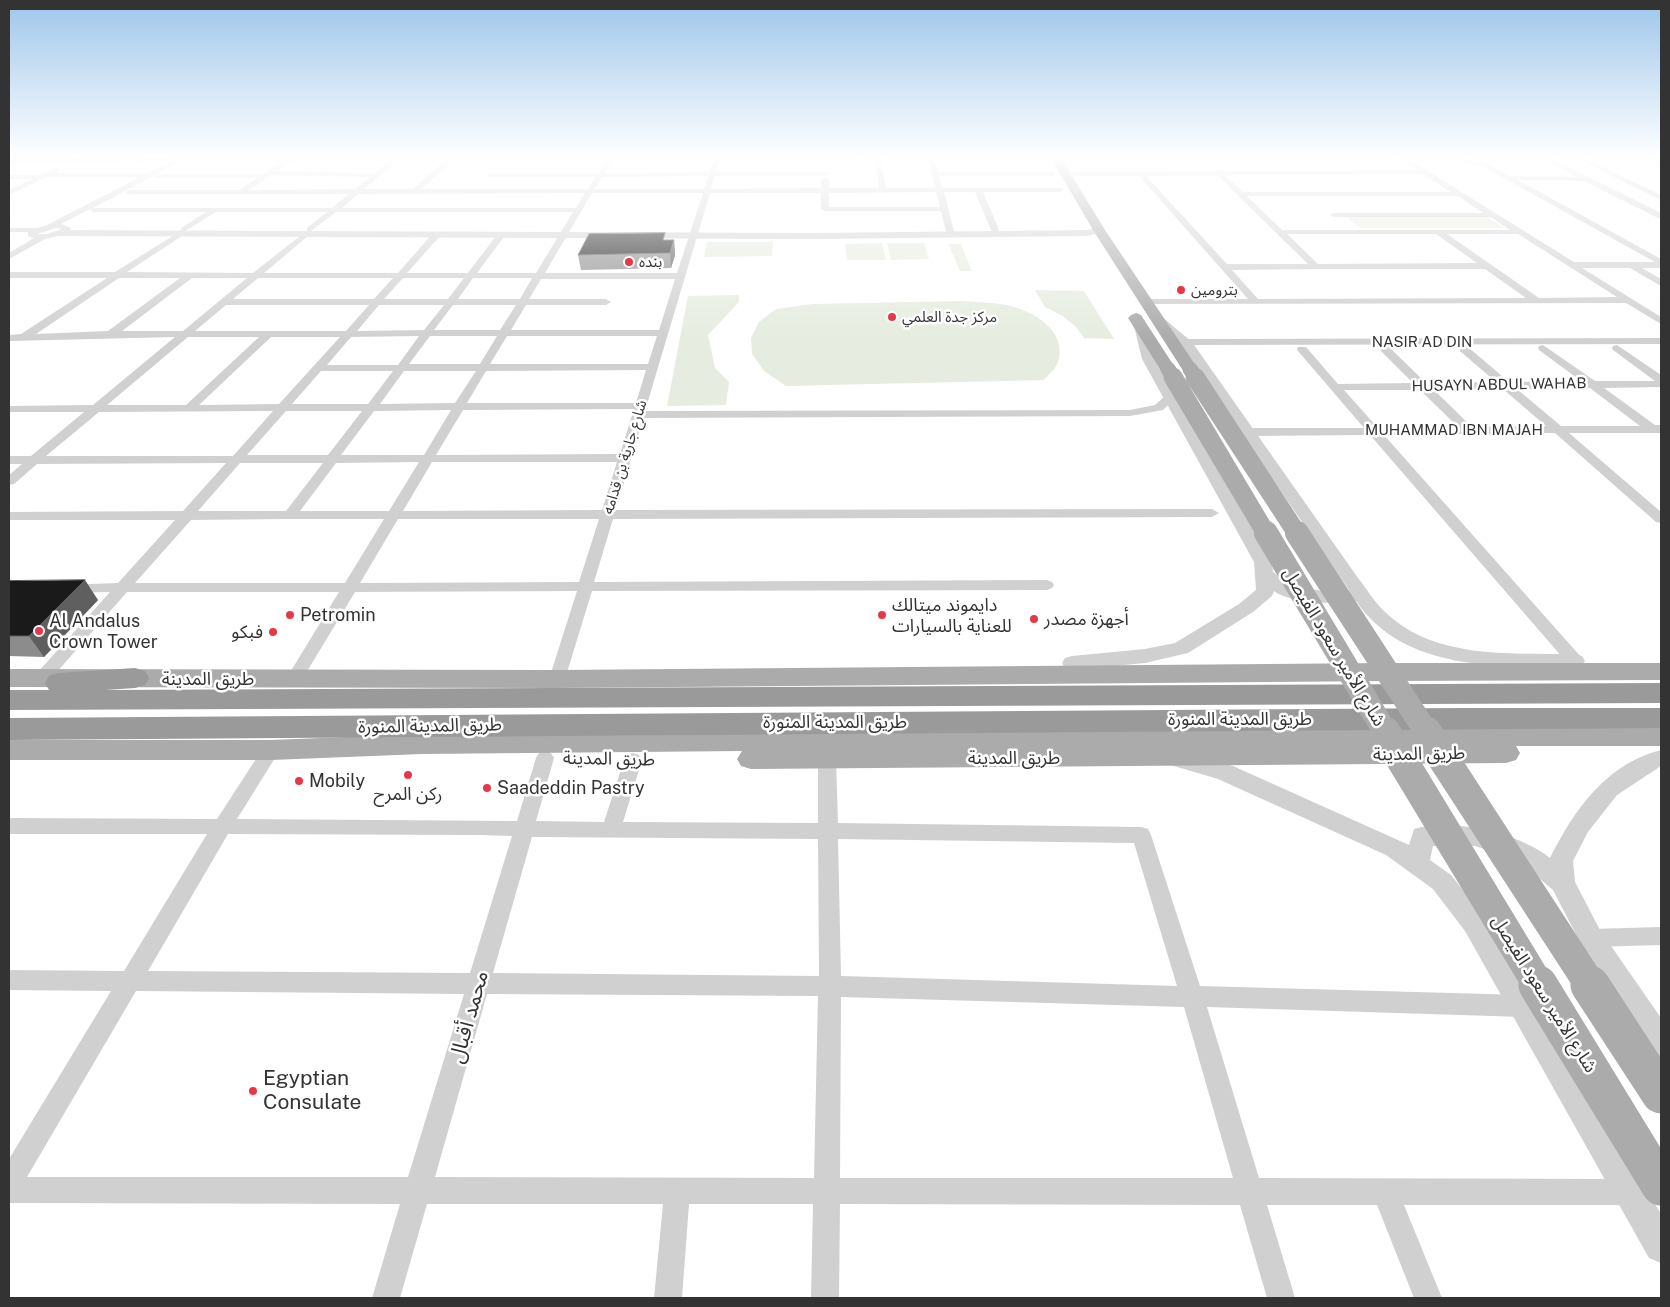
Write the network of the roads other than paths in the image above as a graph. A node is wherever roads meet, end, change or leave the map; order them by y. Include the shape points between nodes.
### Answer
1 (77, 219) edge
2 (77, 219) edge
3 (201, 219) edge
4 (323, 219) edge
5 (573, 219) edge
6 (699, 219) edge
7 (946, 219) edge
8 (990, 219) edge
9 (1081, 219) edge
10 (1083, 219) edge
11 (1181, 219) edge
12 (1266, 219) edge
13 (1339, 219) edge
14 (1498, 219) edge
15 (1582, 219) edge
16 (59, 229) junction
17 (441, 229) junction
18 (995, 230) junction
19 (1090, 231) junction
20 (9, 232) edge
21 (182, 232) junction
22 (308, 232) junction
23 (565, 232) junction
24 (1279, 232) junction
25 (1354, 232) junction
26 (1438, 232) junction
27 (1519, 232) junction
28 (950, 233) junction
29 (36, 234) junction
30 (502, 234) junction
31 (695, 234) junction
32 (9, 250) edge
33 (9, 256) edge
34 (1661, 263) edge
35 (1106, 265) dead end
36 (1572, 265) junction
37 (1632, 265) junction
38 (1488, 266) junction
39 (1224, 267) junction
40 (1316, 267) junction
41 (9, 275) edge
42 (117, 275) junction
43 (190, 275) junction
44 (255, 275) junction
45 (400, 276) junction
46 (470, 276) junction
47 (539, 276) junction
48 (681, 276) junction
49 (1661, 283) edge
50 (1536, 300) junction
51 (1627, 300) junction
52 (1255, 301) junction
53 (223, 302) junction
54 (376, 302) junction
55 (450, 302) junction
56 (523, 302) junction
57 (606, 302) dead end
58 (1145, 302) junction
59 (1129, 306) dead end
60 (1157, 319) junction
61 (1661, 321) edge
62 (1138, 322) junction
63 (185, 333) junction
64 (269, 333) junction
65 (349, 333) junction
66 (427, 333) junction
67 (504, 333) junction
68 (664, 333) junction
69 (111, 334) junction
70 (9, 338) edge
71 (23, 338) junction
72 (1661, 341) edge
73 (9, 347) edge
74 (1543, 348) junction
75 (1617, 348) junction
76 (1661, 348) edge
77 (1302, 349) junction
78 (1385, 349) junction
79 (1464, 349) junction
80 (1183, 358) junction
81 (653, 367) junction
82 (318, 368) junction
83 (401, 368) junction
84 (484, 368) junction
85 (1661, 380) edge
86 (1591, 384) junction
87 (1661, 384) edge
88 (1508, 385) junction
89 (1423, 386) junction
90 (1336, 387) junction
91 (1170, 397) junction
92 (190, 407) junction
93 (283, 407) junction
94 (371, 407) junction
95 (460, 407) junction
96 (97, 408) junction
97 (9, 409) edge
98 (640, 410) junction
99 (1656, 429) edge
100 (1468, 430) junction
101 (1557, 430) junction
102 (1373, 431) junction
103 (1246, 432) junction
104 (625, 458) junction
105 (35, 459) junction
106 (237, 459) junction
107 (332, 459) junction
108 (428, 459) junction
109 (9, 460) edge
110 (9, 481) edge
111 (1212, 513) dead end
112 (394, 515) junction
113 (608, 515) junction
114 (9, 516) edge
115 (187, 516) junction
116 (289, 516) junction
117 (1661, 519) edge
118 (1264, 574) junction
119 (1352, 582) junction
120 (586, 586) junction
121 (1047, 586) dead end
122 (351, 587) junction
123 (56, 588) edge
124 (123, 588) junction
125 (1575, 661) junction
126 (1661, 661) edge
127 (1072, 663) junction
128 (1349, 672) junction
129 (1386, 672) junction
130 (1661, 672) edge
131 (43, 677) junction
132 (9, 678) edge
133 (135, 678) junction
134 (294, 679) junction
135 (557, 679) junction
136 (9, 687) edge
137 (1661, 693) edge
138 (9, 700) edge
139 (1661, 718) edge
140 (15, 736) edge
141 (1429, 736) junction
142 (1661, 736) edge
143 (1388, 737) junction
144 (422, 744) junction
145 (367, 746) junction
146 (270, 750) junction
147 (818, 750) junction
148 (1661, 752) edge
149 (1168, 757) junction
150 (545, 758) junction
151 (1661, 758) edge
152 (633, 760) junction
153 (9, 826) edge
154 (222, 827) junction
155 (524, 829) junction
156 (616, 830) junction
157 (827, 830) junction
158 (1417, 864) junction
159 (1562, 883) junction
160 (1661, 936) edge
161 (1591, 938) junction
162 (9, 980) edge
163 (130, 981) junction
164 (479, 983) junction
165 (830, 986) junction
166 (1192, 996) junction
167 (1523, 1006) junction
168 (1661, 1043) edge
169 (1661, 1094) edge
170 (9, 1183) edge
171 (1646, 1189) edge
172 (9, 1190) edge
173 (418, 1190) junction
174 (678, 1190) junction
175 (826, 1191) junction
176 (1248, 1191) junction
177 (1385, 1192) junction
178 (1661, 1246) edge
179 (386, 1298) edge
180 (668, 1298) edge
181 (825, 1298) edge
182 (1281, 1298) edge
183 (1428, 1298) edge

1 - 16 street
2 - 16 street
3 - 21 street
4 - 22 street
5 - 23 street
6 - 31 street, شارع جارية بن قدامه
7 - 28 street
8 - 18 street
9 - 19 main road, شارع الأمير سعود الفيصل
10 - 19 main road, شارع الأمير سعود الفيصل
11 - 39 street
12 - 24 street
13 - 25 street
14 - 27 street
15 - 34 street
16 - 21 street
16 - 29 street
17 - 22 street
17 - 23 street
17 - 30 street
17 - 45 street
18 - 19 street
18 - 28 street
19 - 28 street
19 - 35 main road, شارع الأمير سعود الفيصل
19 - 58 main road, شارع الأمير سعود الفيصل
20 - 29 street
21 - 22 street
21 - 42 street
22 - 44 street
23 - 30 street
23 - 31 street
23 - 47 street
24 - 25 street
24 - 40 street
25 - 26 street
26 - 27 street
26 - 38 street
27 - 36 street
28 - 31 street
29 - 32 street
29 - 33 street
30 - 46 street
31 - 48 street, شارع جارية بن قدامه
34 - 37 street
36 - 37 street
36 - 51 street
37 - 49 street
38 - 40 street
38 - 50 street
39 - 40 street
39 - 52 street
41 - 42 street
42 - 43 street
42 - 71 street
43 - 44 street
43 - 69 street
44 - 45 street
44 - 53 street
45 - 46 street
45 - 54 street
46 - 47 street
46 - 55 street
47 - 48 street
47 - 56 street
48 - 68 street, شارع جارية بن قدامه
50 - 51 street
50 - 52 street
51 - 61 street
52 - 58 street
53 - 54 street
53 - 63 street
54 - 55 street
54 - 65 street
55 - 56 street
55 - 66 street
56 - 57 street
56 - 67 street
58 - 60 main road, شارع الأمير سعود الفيصل
59 - 62 main road, شارع الأمير سعود الفيصل
60 - 80 street
60 - 80 main road, شارع الأمير سعود الفيصل
62 - 80 main road, شارع الأمير سعود الفيصل
62 - 91 street via 1148,359
63 - 64 street
63 - 69 street
63 - 96 street
64 - 65 street
64 - 92 street
65 - 66 street
65 - 82 street
66 - 67 street
66 - 83 street
67 - 68 street
67 - 84 street
68 - 81 street, شارع جارية بن قدامه
69 - 71 street
70 - 71 street
71 - 73 street
72 - 80 street, NASIR AD DIN
74 - 75 street, NASIR AD DIN
74 - 79 street, NASIR AD DIN
74 - 86 street
75 - 76 street, NASIR AD DIN
75 - 85 street
77 - 78 street, NASIR AD DIN
77 - 80 street, NASIR AD DIN
77 - 90 street
78 - 79 street, NASIR AD DIN
78 - 89 street
79 - 88 street
80 - 103 street
80 - 128 main road, شارع الأمير سعود الفيصل, bridge
80 - 129 main road, شارع الأمير سعود الفيصل, bridge
81 - 84 street
81 - 98 street, شارع جارية بن قدامه
82 - 83 street
82 - 93 street
83 - 84 street
83 - 94 street
84 - 95 street
86 - 87 street, HUSAYN ABDUL WAHAB
86 - 88 street, HUSAYN ABDUL WAHAB
86 - 99 street
88 - 89 street, HUSAYN ABDUL WAHAB
88 - 101 street
89 - 90 street, HUSAYN ABDUL WAHAB
89 - 100 street
90 - 102 street
91 - 98 street via 1159,408 1130,413
91 - 118 street via 1263,562
92 - 93 street
92 - 96 street
93 - 94 street
93 - 106 street
94 - 95 street
94 - 107 street
95 - 98 street
95 - 108 street
96 - 97 street
96 - 105 street
98 - 104 street, شارع جارية بن قدامه
99 - 101 street, MUHAMMAD IBN MAJAH
100 - 101 street, MUHAMMAD IBN MAJAH
100 - 102 street, MUHAMMAD IBN MAJAH
101 - 117 street
102 - 103 street, MUHAMMAD IBN MAJAH
102 - 125 street
103 - 119 street
104 - 108 street
104 - 113 street, شارع جارية بن قدامه
105 - 106 street
105 - 109 street
105 - 110 street
106 - 107 street
106 - 115 street
107 - 108 street
107 - 116 street
108 - 112 street
111 - 113 street
112 - 113 street
112 - 116 street
112 - 122 street
113 - 120 street, شارع جارية بن قدامه
114 - 115 street
115 - 116 street
115 - 124 street
118 - 119 street via 1286,591 1322,597 1352,596
118 - 127 street via 1265,592 1246,608 1181,648 1145,656
119 - 125 street via 1380,618 1403,636 1428,649 1454,656
120 - 121 street
120 - 122 street
120 - 135 street, شارع جارية بن قدامه
122 - 124 street
122 - 134 street
123 - 124 street
124 - 131 street
125 - 126 main road, طريق المدينة
125 - 127 main road, طريق المدينة
127 - 135 main road, طريق المدينة via 828,664
128 - 129 main road, طريق المدينة
128 - 135 main road, طريق المدينة
128 - 143 main road, شارع الأمير سعود الفيصل, bridge
129 - 130 main road, طريق المدينة
129 - 141 main road, شارع الأمير سعود الفيصل, bridge
131 - 132 main road, طريق المدينة
131 - 133 main road, طريق المدينة
133 - 134 main road, طريق المدينة
133 - 136 highway
134 - 135 main road, طريق المدينة
137 - 138 highway, طريق المدينة المنورة
139 - 140 highway, طريق المدينة المنورة
140 - 144 highway
140 - 146 main road, طريق المدينة
141 - 142 main road, طريق المدينة
141 - 143 main road, طريق المدينة
141 - 169 main road, شارع الأمير سعود الفيصل, bridge
143 - 147 main road, طريق المدينة
143 - 171 main road, شارع الأمير سعود الفيصل, bridge
144 - 145 main road, طريق المدينة
144 - 147 main road, طريق المدينة
145 - 146 main road, طريق المدينة
145 - 150 main road, طريق المدينة
146 - 154 street
147 - 149 main road, طريق المدينة
147 - 152 main road, طريق المدينة
147 - 157 street
148 - 149 main road, طريق المدينة
149 - 158 street via 1225,772 1395,848
150 - 152 main road, طريق المدينة
150 - 155 street, محمد أقبال
151 - 159 street via 1609,789 1579,826 1560,861
152 - 156 street
153 - 154 street
154 - 155 street
154 - 163 street
155 - 156 street
155 - 164 street, محمد أقبال
156 - 157 street
157 - 165 street
157 - 166 street via 1141,835
158 - 159 street via 1423,836 1475,836 1528,854
158 - 167 street via 1442,882 1474,923
159 - 161 street
160 - 161 street
161 - 168 street
162 - 163 street
163 - 164 street
163 - 170 street
164 - 165 street
164 - 173 street, محمد أقبال
165 - 166 street
165 - 175 street
166 - 167 street
166 - 176 street
167 - 171 street
171 - 177 street
171 - 178 street
172 - 173 street
173 - 174 street
173 - 179 street, محمد أقبال
174 - 175 street
174 - 180 street
175 - 176 street
175 - 181 street
176 - 177 street
176 - 182 street
177 - 183 street

